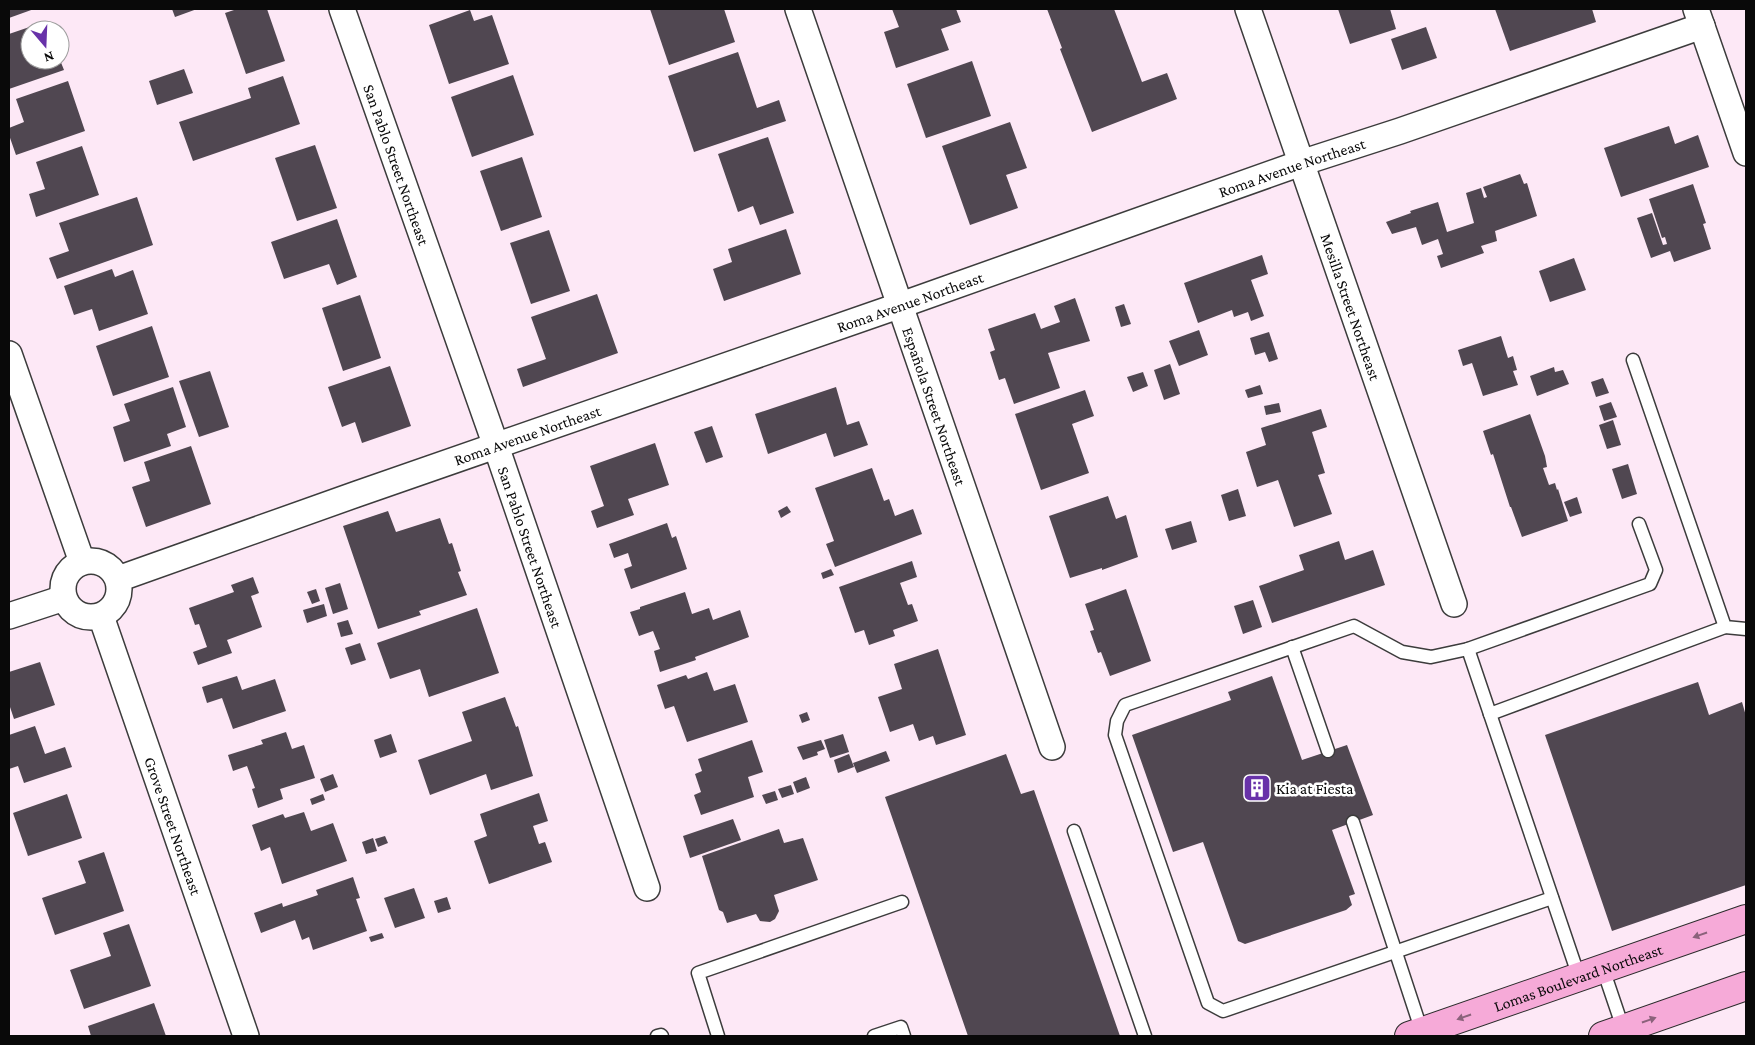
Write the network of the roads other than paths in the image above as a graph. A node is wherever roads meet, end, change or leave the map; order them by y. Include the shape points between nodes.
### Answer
1 (342, 9) edge
2 (798, 9) edge
3 (1248, 9) edge
4 (1699, 17) edge
5 (1746, 153) edge
6 (1301, 163) junction
7 (901, 305) junction
8 (9, 354) edge
9 (1632, 360) dead end
10 (496, 446) junction
11 (1639, 524) dead end
12 (82, 562) junction
13 (118, 579) junction
14 (64, 598) junction
15 (1454, 604) dead end
16 (9, 616) edge
17 (101, 616) junction
18 (1725, 627) junction
19 (1746, 629) edge
20 (1292, 647) junction
21 (1468, 649) junction
22 (1490, 714) junction
23 (1052, 747) dead end
24 (1328, 751) dead end
25 (1353, 822) dead end
26 (1074, 831) dead end
27 (648, 888) dead end
28 (1552, 898) junction
29 (902, 902) dead end
30 (1746, 919) edge
31 (1396, 951) junction
32 (1591, 973) junction
33 (1746, 986) edge
34 (1416, 1034) edge
35 (1617, 1034) edge
36 (246, 1036) edge
37 (657, 1036) edge
38 (662, 1036) edge
39 (718, 1036) edge
40 (874, 1036) edge
41 (904, 1036) edge
42 (1145, 1036) edge

1 - 10 street, San Pablo Street Northeast
2 - 7 street, Española Street Northeast
3 - 6 street, Mesilla Street Northeast
4 - 5 street
4 - 6 street, Roma Avenue Northeast via 1400,131
6 - 7 street, Roma Avenue Northeast
6 - 15 street, Mesilla Street Northeast
7 - 10 street, Roma Avenue Northeast
7 - 23 street, Española Street Northeast
8 - 12 street
9 - 18 lane
10 - 13 street, Roma Avenue Northeast
10 - 27 street, San Pablo Street Northeast
11 - 21 lane via 1656,570 1650,584
12 - 13 street via 100,561
12 - 14 street via 68,572
13 - 17 street via 120,588 115,605
14 - 16 street
14 - 17 street via 75,612
17 - 36 street, Grove Street Northeast
18 - 19 lane
18 - 22 lane
20 - 21 lane via 1354,626 1402,652 1431,657
20 - 24 lane
20 - 31 lane via 1124,705 1115,735 1208,1003 1223,1011
21 - 22 lane
22 - 28 lane
25 - 31 lane
26 - 42 lane
28 - 31 lane
28 - 32 lane
29 - 39 lane via 698,973
30 -> 32 main road, Lomas Boulevard Northeast
31 - 34 lane
32 -> 34 main road, Lomas Boulevard Northeast
32 - 35 lane
35 -> 33 main road
37 - 38 lane
40 - 41 lane via 901,1027

